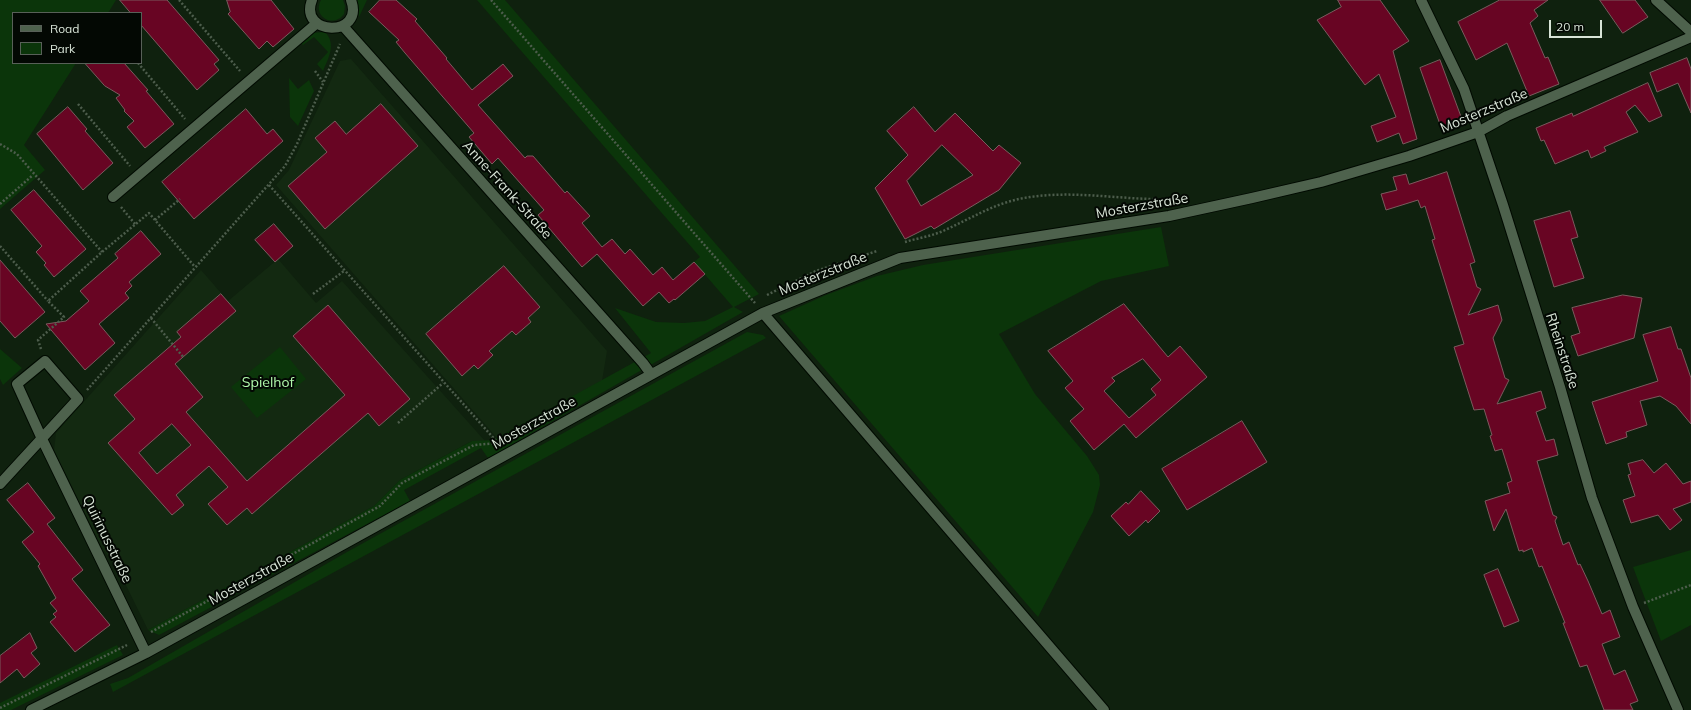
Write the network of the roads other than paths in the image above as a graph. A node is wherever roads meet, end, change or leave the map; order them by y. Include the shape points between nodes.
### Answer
1 (351, 0) edge
2 (1422, 0) edge
3 (1656, 0) edge
4 (311, 1) edge
5 (317, 23) junction
6 (345, 28) junction
7 (1691, 32) edge
8 (1691, 37) edge
9 (1478, 132) junction
10 (113, 197) road end
11 (763, 313) junction
12 (651, 374) junction
13 (42, 439) junction
14 (0, 484) edge
15 (146, 653) junction
16 (32, 710) edge
17 (1104, 710) edge
18 (1678, 710) edge

1 - 6 street via 352,16
2 - 9 street, Rheinstraße via 1464,89
3 - 7 street
4 - 5 street via 311,13
5 - 6 street via 329,29
5 - 10 street
6 - 12 street, Anne-Frank-Straße
8 - 9 street, Mosterzstraße via 1507,116
9 - 11 street, Mosterzstraße via 1321,182 1237,202 1169,216 900,258
9 - 18 street, Rheinstraße via 1560,387 1592,498 1633,607
11 - 12 street, Mosterzstraße
11 - 17 street
12 - 15 street, Mosterzstraße
13 - 13 street, Quirinusstraße via 78,399 45,361 17,384
13 - 14 street
13 - 15 street, Quirinusstraße
15 - 16 street, Mosterzstraße

